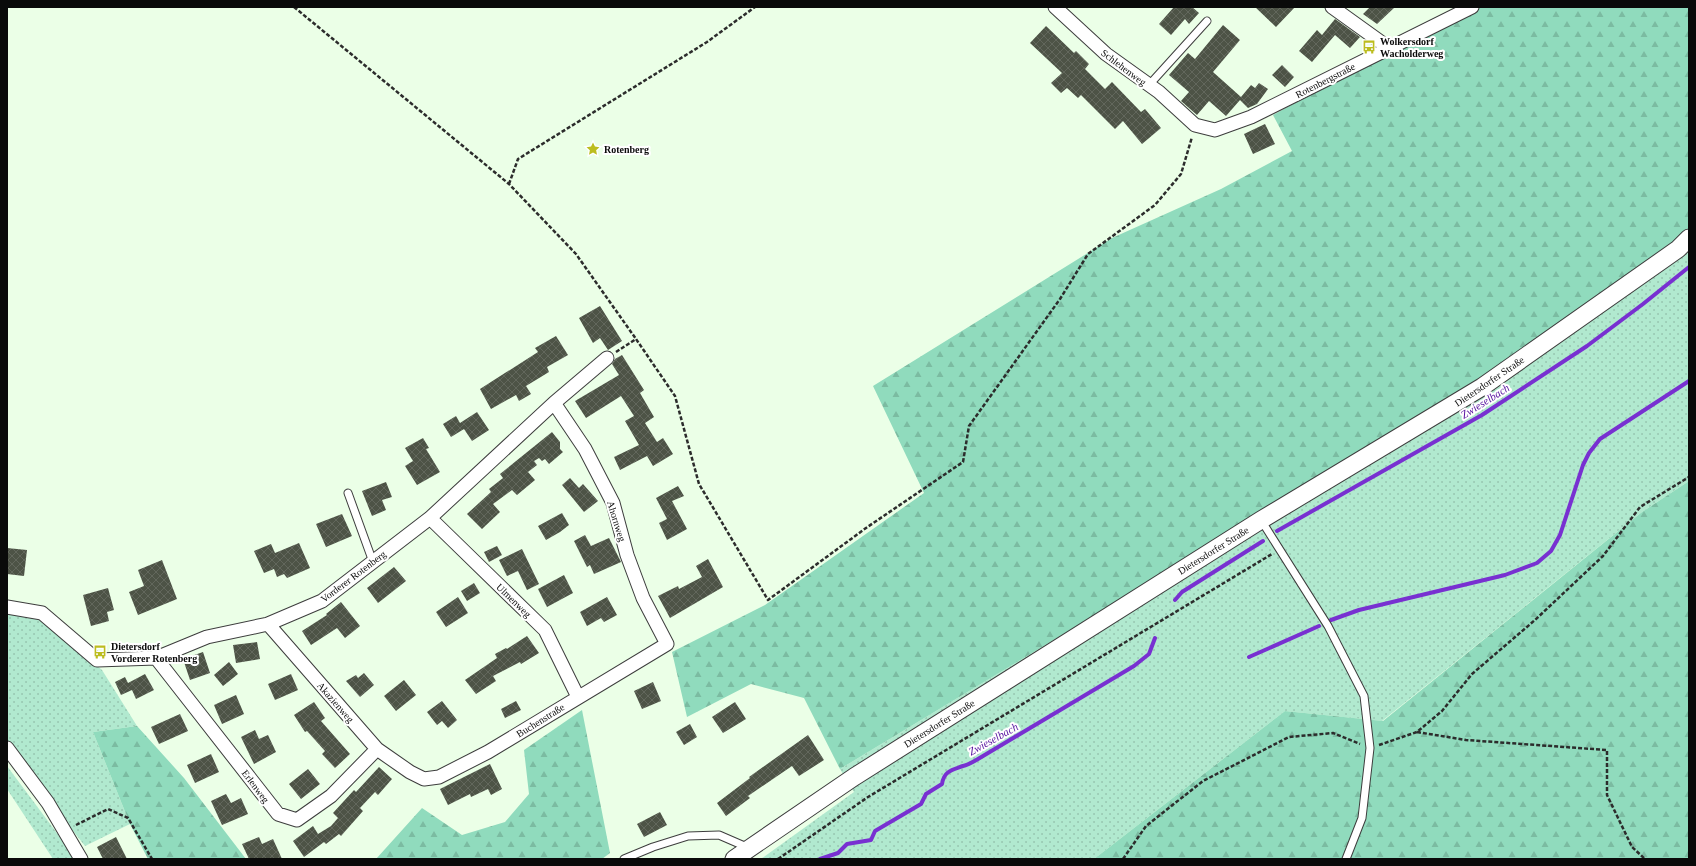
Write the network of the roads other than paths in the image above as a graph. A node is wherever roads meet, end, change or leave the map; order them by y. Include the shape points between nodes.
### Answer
1 (1055, 7) edge
2 (1332, 7) edge
3 (1472, 7) edge
4 (1207, 21) dead end
5 (1389, 48) junction
6 (1149, 85) junction
7 (1196, 125) joint
8 (1689, 238) edge
9 (607, 358) road end
10 (554, 403) junction
11 (348, 493) dead end
12 (430, 518) junction
13 (1261, 520) junction
14 (373, 562) junction
15 (7, 607) edge
16 (268, 624) junction
17 (667, 644) joint
18 (156, 658) junction
19 (578, 696) junction
20 (7, 748) edge
21 (377, 749) junction
22 (410, 772) joint
23 (749, 848) junction
24 (81, 859) edge
25 (624, 859) edge
26 (734, 859) edge
27 (1346, 859) edge

1 - 6 street, Schlehenweg via 1106,54
2 - 5 street
3 - 5 street, Rotenbergstraße
4 - 6 lane
5 - 7 street, Rotenbergstraße via 1251,117 1215,130
6 - 7 street, Schlehenweg
8 - 13 street, Dietersdorfer Straße via 1678,249 1482,388
9 - 10 street, Vorderer Rotenberg
10 - 12 street, Vorderer Rotenberg
10 - 17 street, Ahornweg via 585,449 613,503 627,555 643,598
11 - 14 lane
12 - 14 street, Vorderer Rotenberg
12 - 19 street, Ulmenweg via 545,630
13 - 23 street, Dietersdorfer Straße via 854,777
13 - 27 lane via 1328,626 1364,696 1370,748 1362,818
14 - 16 street, Vorderer Rotenberg via 322,601
15 - 18 street, Vorderer Rotenberg via 42,613 97,660
16 - 18 street, Vorderer Rotenberg via 207,637
16 - 21 street, Akazienweg
17 - 19 street, Buchenstraße
18 - 21 street, Erlenweg via 278,814 297,820 331,796
19 - 22 street, Buchenstraße via 488,752 439,777 424,779
20 - 24 street via 48,803
21 - 22 street, Akazienweg
23 - 25 lane via 719,835 688,836
23 - 26 street, Dietersdorfer Straße

